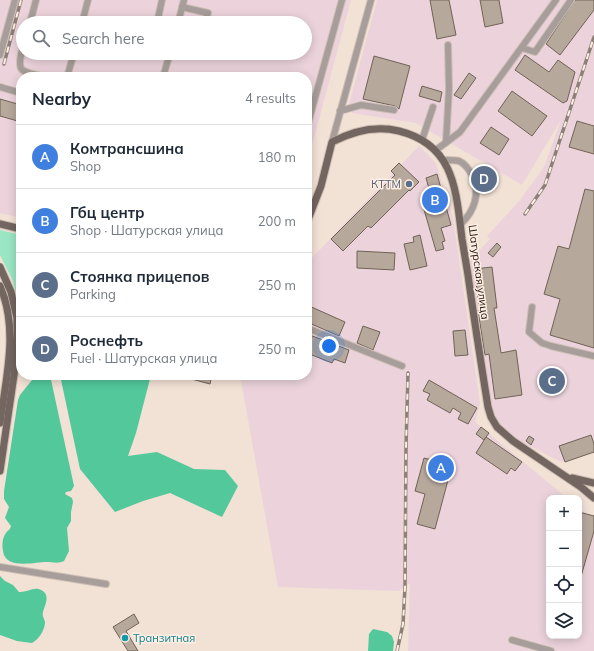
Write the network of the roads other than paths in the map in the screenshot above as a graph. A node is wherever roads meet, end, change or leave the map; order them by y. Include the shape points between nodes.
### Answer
1 (15, 0) edge
2 (36, 0) edge
3 (88, 0) edge
4 (162, 0) edge
5 (184, 0) edge
6 (342, 0) edge
7 (371, 0) edge
8 (556, 0) edge
9 (572, 0) edge
10 (182, 7) junction
11 (32, 16) edge
12 (84, 16) edge
13 (158, 16) edge
14 (180, 16) edge
15 (207, 16) edge
16 (448, 45) dead end
17 (522, 48) junction
18 (0, 55) edge
19 (20, 60) edge
20 (72, 60) edge
21 (168, 60) edge
22 (27, 72) edge
23 (68, 72) edge
24 (164, 72) edge
25 (0, 87) edge
26 (16, 92) edge
27 (312, 96) edge
28 (433, 107) dead end
29 (394, 110) dead end
30 (340, 111) junction
31 (422, 140) junction
32 (332, 142) junction
33 (446, 142) junction
34 (436, 150) junction
35 (443, 160) junction
36 (312, 209) edge
37 (0, 224) edge
38 (461, 224) junction
39 (16, 228) edge
40 (0, 267) edge
41 (0, 286) edge
42 (16, 306) edge
43 (532, 307) dead end
44 (16, 323) edge
45 (10, 330) junction
46 (312, 330) edge
47 (16, 354) edge
48 (594, 356) edge
49 (402, 366) dead end
50 (0, 423) edge
51 (0, 471) edge
52 (566, 476) junction
53 (594, 483) edge
54 (594, 498) edge
55 (0, 567) edge
56 (106, 584) dead end
57 (512, 640) dead end
58 (551, 651) edge

1 - 18 street
2 - 11 street
3 - 12 street
4 - 13 street
5 - 10 street
6 - 27 street
7 - 30 street
8 - 17 street
9 - 17 street via 535,52
10 - 14 street
10 - 15 street via 208,13
16 - 33 street
17 - 33 street via 460,132
19 - 22 street via 20,66
20 - 23 street
21 - 24 street
25 - 26 street
28 - 31 street
29 - 30 street via 361,105
30 - 32 street
31 - 32 main road, Шатурская улица via 391,129 376,128 346,135
31 - 34 main road, Шатурская улица
32 - 36 main road via 321,186
33 - 34 street
34 - 35 main road, Шатурская улица
35 - 38 main road, Шатурская улица via 452,178
35 - 38 street via 460,162 470,170 477,187 474,204
37 - 39 main road
38 - 52 main road, Шатурская улица via 488,407 492,417 498,427 513,441
40 - 42 main road
41 - 45 main road
43 - 48 street via 529,332 542,343
44 - 45 main road
45 - 50 main road via 11,341
46 - 49 street
47 - 51 main road
52 - 53 main road
52 - 54 main road, Шатурская улица via 582,486
55 - 56 street
57 - 58 street

